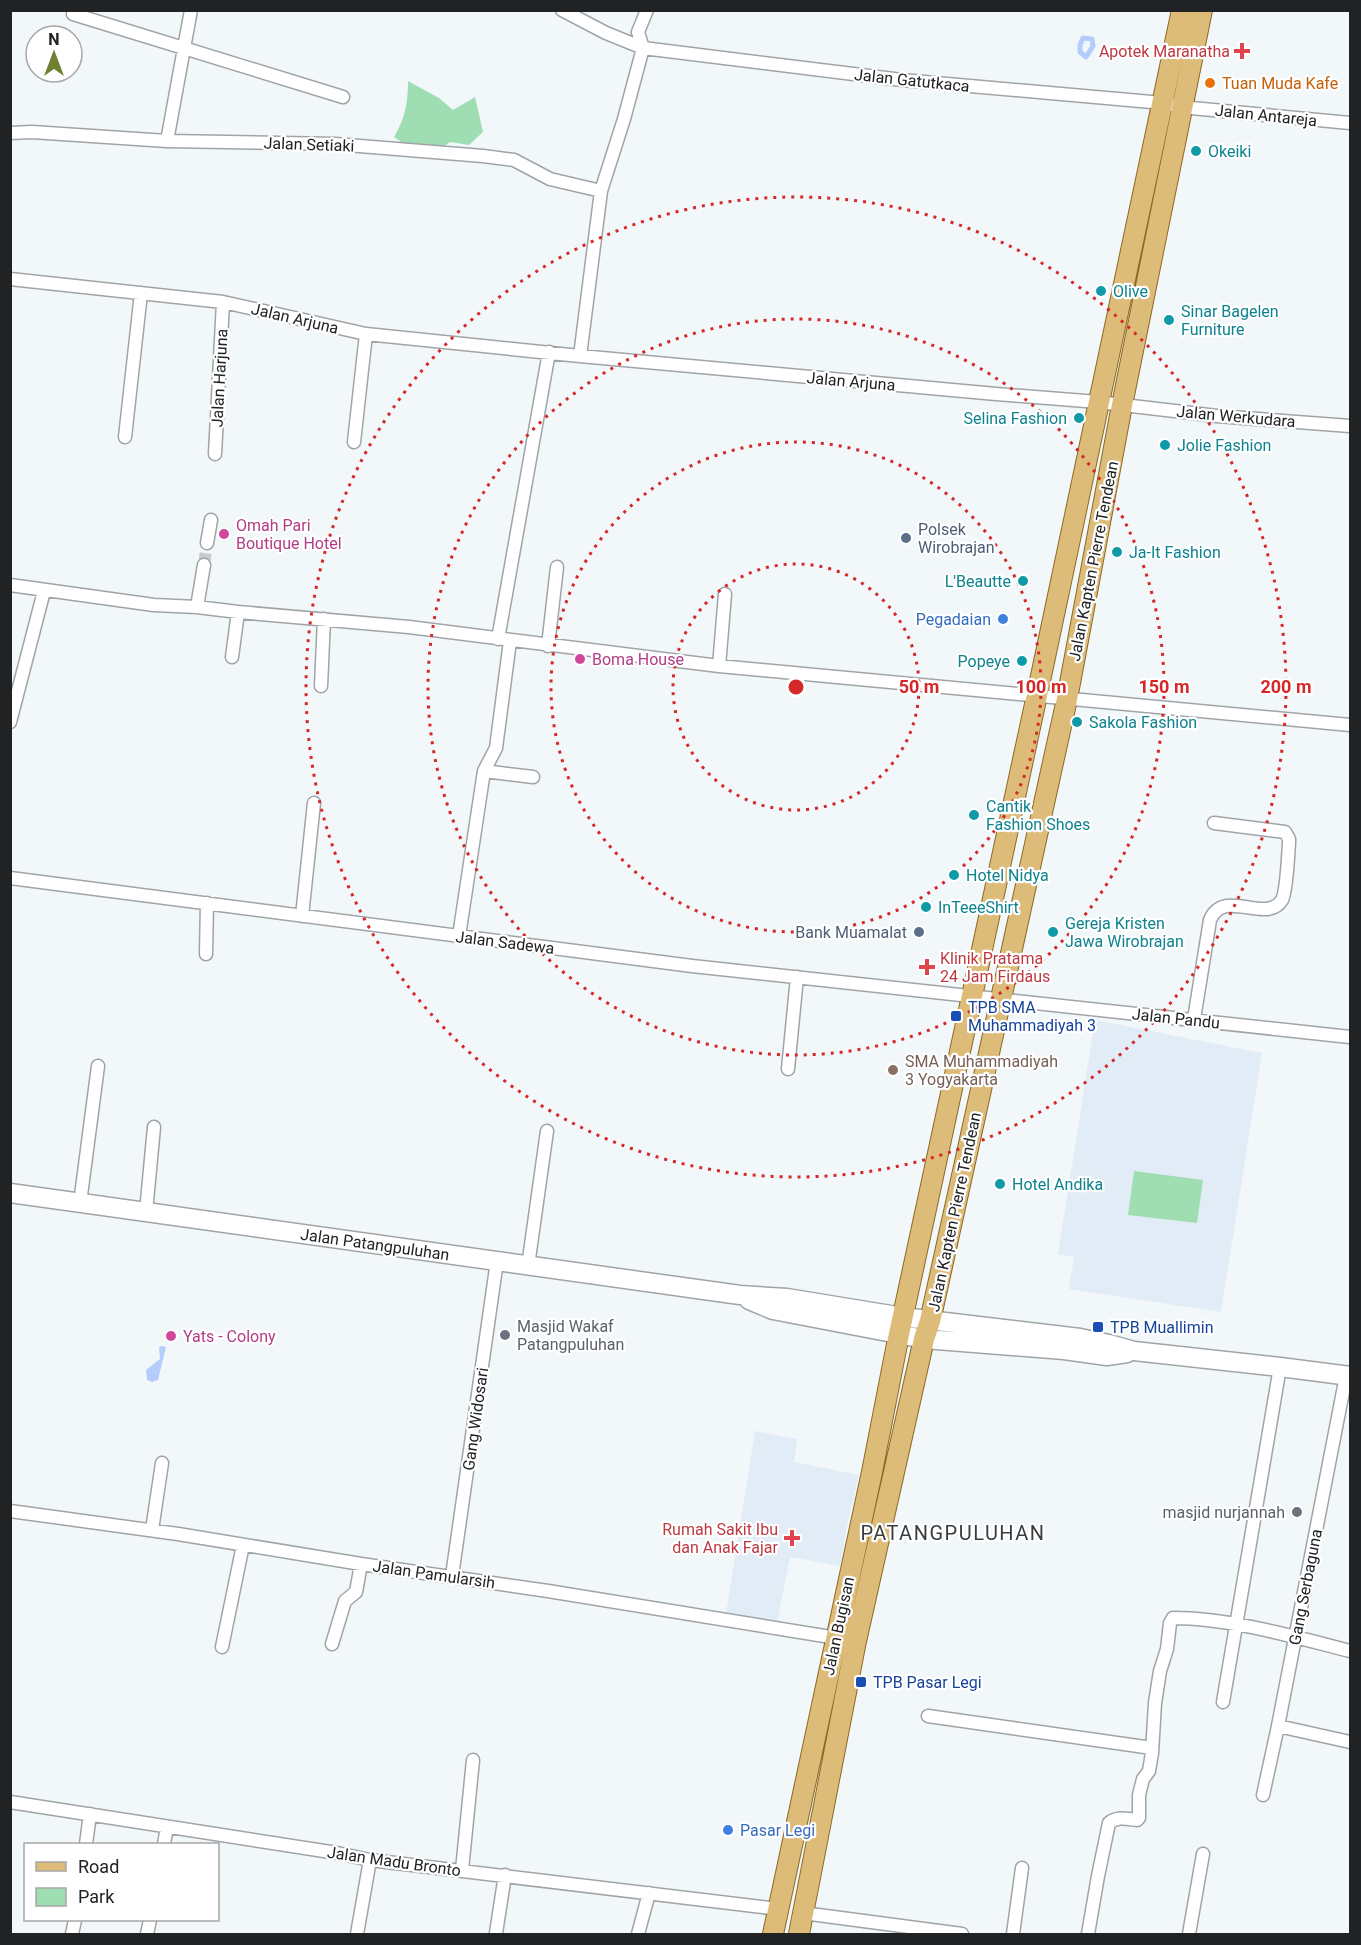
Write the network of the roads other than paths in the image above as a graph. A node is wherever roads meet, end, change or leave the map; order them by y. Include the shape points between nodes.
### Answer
1 (191, 10) edge
2 (562, 10) edge
3 (646, 10) edge
4 (1182, 10) edge
5 (1202, 10) edge
6 (73, 14) dead end
7 (183, 47) junction
8 (643, 48) junction
9 (343, 97) dead end
10 (1172, 105) junction
11 (1350, 123) edge
12 (10, 133) edge
13 (167, 141) junction
14 (602, 191) junction
15 (10, 279) edge
16 (141, 293) junction
17 (223, 302) junction
18 (366, 334) junction
19 (549, 352) junction
20 (580, 356) junction
21 (1098, 402) junction
22 (1122, 405) junction
23 (1350, 426) edge
24 (124, 437) dead end
25 (354, 442) dead end
26 (215, 454) dead end
27 (211, 520) dead end
28 (207, 543) tunnel mouth
29 (204, 565) tunnel mouth
30 (557, 567) dead end
31 (10, 585) edge
32 (44, 591) junction
33 (725, 594) dead end
34 (197, 607) junction
35 (238, 612) junction
36 (324, 619) junction
37 (504, 640) junction
38 (548, 645) junction
39 (232, 657) dead end
40 (719, 666) junction
41 (321, 686) dead end
42 (1037, 695) junction
43 (1067, 699) junction
44 (10, 722) edge
45 (1350, 725) edge
46 (484, 771) junction
47 (533, 777) dead end
48 (314, 803) dead end
49 (1214, 823) dead end
50 (10, 878) edge
51 (207, 903) junction
52 (302, 916) junction
53 (459, 936) junction
54 (206, 954) dead end
55 (797, 977) junction
56 (971, 996) junction
57 (1001, 1001) junction
58 (1194, 1019) junction
59 (1350, 1037) edge
60 (98, 1066) dead end
61 (788, 1069) dead end
62 (154, 1127) dead end
63 (547, 1131) dead end
64 (10, 1193) edge
65 (81, 1203) junction
66 (146, 1212) junction
67 (497, 1262) junction
68 (528, 1266) junction
69 (901, 1325) junction
70 (927, 1330) junction
71 (1280, 1367) junction
72 (1348, 1376) edge
73 (162, 1463) dead end
74 (10, 1511) edge
75 (152, 1530) junction
76 (243, 1545) junction
77 (361, 1564) junction
78 (452, 1576) junction
79 (1236, 1625) junction
80 (835, 1637) junction
81 (1296, 1637) junction
82 (856, 1641) junction
83 (332, 1644) dead end
84 (222, 1647) dead end
85 (1350, 1651) edge
86 (1223, 1702) dead end
87 (927, 1716) dead end
88 (1278, 1726) junction
89 (1350, 1742) edge
90 (1152, 1748) junction
91 (473, 1760) dead end
92 (1263, 1795) dead end
93 (10, 1802) edge
94 (90, 1814) junction
95 (167, 1827) junction
96 (86, 1843) edge
97 (164, 1843) edge
98 (1203, 1854) dead end
99 (370, 1860) junction
100 (1022, 1868) dead end
101 (462, 1870) junction
102 (505, 1875) junction
103 (649, 1893) junction
104 (778, 1909) junction
105 (803, 1913) junction
106 (496, 1934) edge
107 (357, 1935) edge
108 (638, 1935) edge
109 (773, 1935) edge
110 (799, 1935) edge
111 (962, 1935) edge
112 (1013, 1935) edge
113 (1088, 1935) edge
114 (1189, 1935) edge

1 - 7 street
2 - 8 street, Jalan Gatutkaca
3 - 8 street via 638,32
4 - 10 main road, Jalan Kapten Pierre Tendean
5 - 10 main road, Jalan Kapten Pierre Tendean
6 - 7 street
7 - 9 street
7 - 13 street
8 - 10 street, Jalan Gatutkaca via 902,80
8 - 14 street
10 - 11 street, Jalan Antareja
10 - 21 main road, Jalan Kapten Pierre Tendean
10 - 22 main road, Jalan Kapten Pierre Tendean
12 - 13 street, Jalan Setiaki
13 - 14 street, Jalan Setiaki via 335,144 483,156 514,160 550,179
14 - 20 street
15 - 16 street, Jalan Arjuna
16 - 17 street, Jalan Arjuna
16 - 24 street
17 - 18 street, Jalan Arjuna
17 - 26 street, Jalan Harjuna
18 - 19 street, Jalan Arjuna
18 - 25 street
19 - 20 street, Jalan Arjuna
19 - 37 street
20 - 21 street, Jalan Arjuna
21 - 22 street, Jalan Arjuna
21 - 42 main road, Jalan Kapten Pierre Tendean
22 - 23 street, Jalan Werkudara
22 - 43 main road, Jalan Kapten Pierre Tendean
27 - 28 street
29 - 34 street
30 - 38 street
31 - 32 street
32 - 34 street
32 - 44 street
33 - 40 street
34 - 35 street
35 - 36 street
35 - 39 street
36 - 37 street
36 - 41 street
37 - 38 street
37 - 46 street via 496,748
38 - 40 street
40 - 42 street
42 - 43 street
42 - 56 main road, Jalan Kapten Pierre Tendean
43 - 45 street
43 - 57 main road, Jalan Kapten Pierre Tendean
46 - 47 street
46 - 53 street
48 - 52 street
49 - 58 street via 1285,832 1289,843 1284,895 1276,906 1268,909 1224,906 1213,913
50 - 51 street, Jalan Sadewa
51 - 52 street, Jalan Sadewa
51 - 54 street
52 - 53 street, Jalan Sadewa
53 - 55 street, Jalan Sadewa
55 - 56 street, Jalan Sadewa
55 - 61 street
56 - 57 street, Jalan Sadewa
56 - 69 main road, Jalan Kapten Pierre Tendean
57 - 58 street, Jalan Pandu
57 - 70 main road, Jalan Kapten Pierre Tendean
58 - 59 street, Jalan Pandu
60 - 65 street
62 - 66 street
63 - 68 street
64 - 65 street, Jalan Patangpuluhan
65 - 66 street, Jalan Patangpuluhan
66 - 67 street, Jalan Patangpuluhan
67 - 68 street, Jalan Patangpuluhan
67 - 78 street, Gang Widosari
68 - 69 street, Jalan Patangpuluhan via 740,1295 773,1310
69 - 70 street, Jalan Patangpuluhan
69 - 80 main road, Jalan Bugisan
70 - 71 street, Jalan Patangpuluhan via 1080,1338 1134,1352
70 - 82 main road, Jalan Bugisan
71 - 72 street, Jalan Patangpuluhan
71 - 79 street
72 - 81 street, Gang Serbaguna
73 - 75 street
74 - 75 street, Jalan Pamularsih
75 - 76 street, Jalan Pamularsih
76 - 77 street, Jalan Pamularsih
76 - 84 street
77 - 78 street, Jalan Pamularsih
77 - 83 street via 356,1592 345,1601
78 - 80 street, Jalan Pamularsih
79 - 81 street
79 - 86 street
79 - 90 street via 1173,1618 1160,1671
80 - 82 street, Jalan Pamularsih
80 - 104 main road, Jalan Bugisan
81 - 85 street
81 - 88 street, Gang Serbaguna
82 - 105 main road, Jalan Bugisan
87 - 90 street
88 - 89 street
88 - 92 street, Gang Serbaguna
90 - 113 street via 1149,1771 1139,1796 1139,1818 1109,1823
91 - 101 street
93 - 94 street, Jalan Madu Bronto
94 - 95 street, Jalan Madu Bronto
94 - 96 street
95 - 97 street
95 - 99 street, Jalan Madu Bronto
98 - 114 street
99 - 101 street, Jalan Madu Bronto
99 - 107 street
100 - 112 street
101 - 102 street, Jalan Madu Bronto
102 - 103 street, Jalan Madu Bronto
102 - 106 street
103 - 104 street, Jalan Madu Bronto
103 - 108 street
104 - 105 main road
104 - 109 main road, Jalan Bugisan
105 - 110 main road, Jalan Bugisan
105 - 111 street

